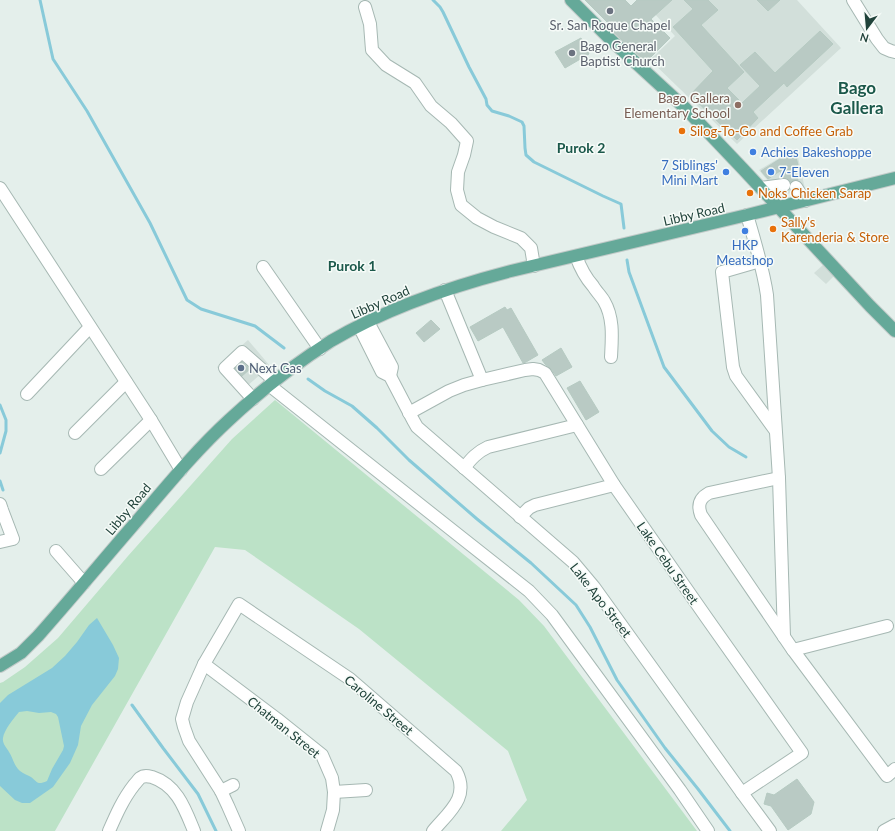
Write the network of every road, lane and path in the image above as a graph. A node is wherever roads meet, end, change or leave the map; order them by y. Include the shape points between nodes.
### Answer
1 (570, 0) edge
2 (853, 0) edge
3 (365, 7) dead end
4 (895, 52) edge
5 (895, 178) edge
6 (0, 188) edge
7 (761, 188) junction
8 (805, 201) junction
9 (779, 208) junction
10 (747, 216) junction
11 (576, 256) junction
12 (760, 261) junction
13 (534, 266) junction
14 (263, 267) dead end
15 (445, 290) junction
16 (363, 324) junction
17 (90, 327) junction
18 (895, 331) edge
19 (320, 349) junction
20 (611, 356) dead end
21 (482, 380) junction
22 (126, 382) junction
23 (272, 383) junction
24 (27, 394) dead end
25 (253, 399) junction
26 (409, 413) junction
27 (151, 420) junction
28 (576, 425) junction
29 (775, 430) junction
30 (75, 433) dead end
31 (464, 468) junction
32 (101, 469) dead end
33 (181, 470) junction
34 (779, 478) junction
35 (614, 485) junction
36 (0, 504) edge
37 (520, 517) junction
38 (0, 542) edge
39 (56, 551) dead end
40 (84, 583) junction
41 (887, 626) dead end
42 (784, 637) junction
43 (793, 650) junction
44 (204, 664) junction
45 (0, 666) edge
46 (895, 769) edge
47 (233, 785) dead end
48 (366, 790) dead end
49 (221, 791) junction
50 (334, 792) junction
51 (742, 793) junction
52 (895, 824) edge
53 (109, 831) edge
54 (194, 831) edge
55 (239, 831) edge
56 (327, 831) edge
57 (433, 831) edge
58 (708, 831) edge
59 (770, 831) edge
60 (884, 831) edge

1 - 7 main road via 685,108
2 - 4 street via 884,48
3 - 13 street via 370,24 372,50 386,65 415,83 431,106 467,141 458,172 457,190 461,205 482,221 521,238 531,248
5 - 8 main road, Libby Road
6 - 17 street
7 - 8 street via 790,186
7 - 9 main road
8 - 9 main road, Libby Road
9 - 10 main road, Libby Road
9 - 18 main road
10 - 11 main road, Libby Road
10 - 12 street
11 - 13 main road, Libby Road
11 - 20 street via 584,274 609,312
12 - 29 street via 767,295
12 - 29 street via 722,272 736,376
13 - 15 main road, Libby Road
14 - 19 street
15 - 16 main road, Libby Road
15 - 21 street
16 - 19 main road, Libby Road
16 - 26 street, Lake Apo Street via 392,367 390,376
17 - 22 street
17 - 24 street
19 - 23 main road, Libby Road
21 - 26 street via 449,391
21 - 28 street, Lake Cebu Street via 525,370 539,370 545,373
22 - 27 street
22 - 30 street
23 - 25 main road, Libby Road
23 - 25 street via 242,352 226,368
23 - 58 street via 522,586 552,615
25 - 33 main road, Libby Road
26 - 31 street, Lake Apo Street via 417,427
27 - 32 street
27 - 33 street
28 - 31 street via 482,450
28 - 35 street, Lake Cebu Street
29 - 34 street
31 - 37 street, Lake Apo Street
33 - 40 main road, Libby Road
34 - 42 street
34 - 42 street via 709,493 700,502 699,508 701,515
35 - 37 street via 535,505
35 - 51 street, Lake Cebu Street via 802,753
36 - 38 street via 13,539
37 - 51 street, Lake Apo Street via 573,562 594,587
39 - 40 street
40 - 45 main road, Libby Road via 21,653
41 - 43 street
42 - 43 street
43 - 46 street via 887,776
44 - 49 street via 182,719 189,740
44 - 50 street, Chatman Street via 322,755 332,778
44 - 57 street, Caroline Street via 239,604 350,680 456,770 462,786 460,794 456,804
47 - 49 street
48 - 50 street
49 - 55 street
50 - 56 street, Chatman Street via 333,810
51 - 59 street, Lake Apo Street
52 - 60 street
53 - 54 street via 128,793 140,778 146,776 166,784 176,794

